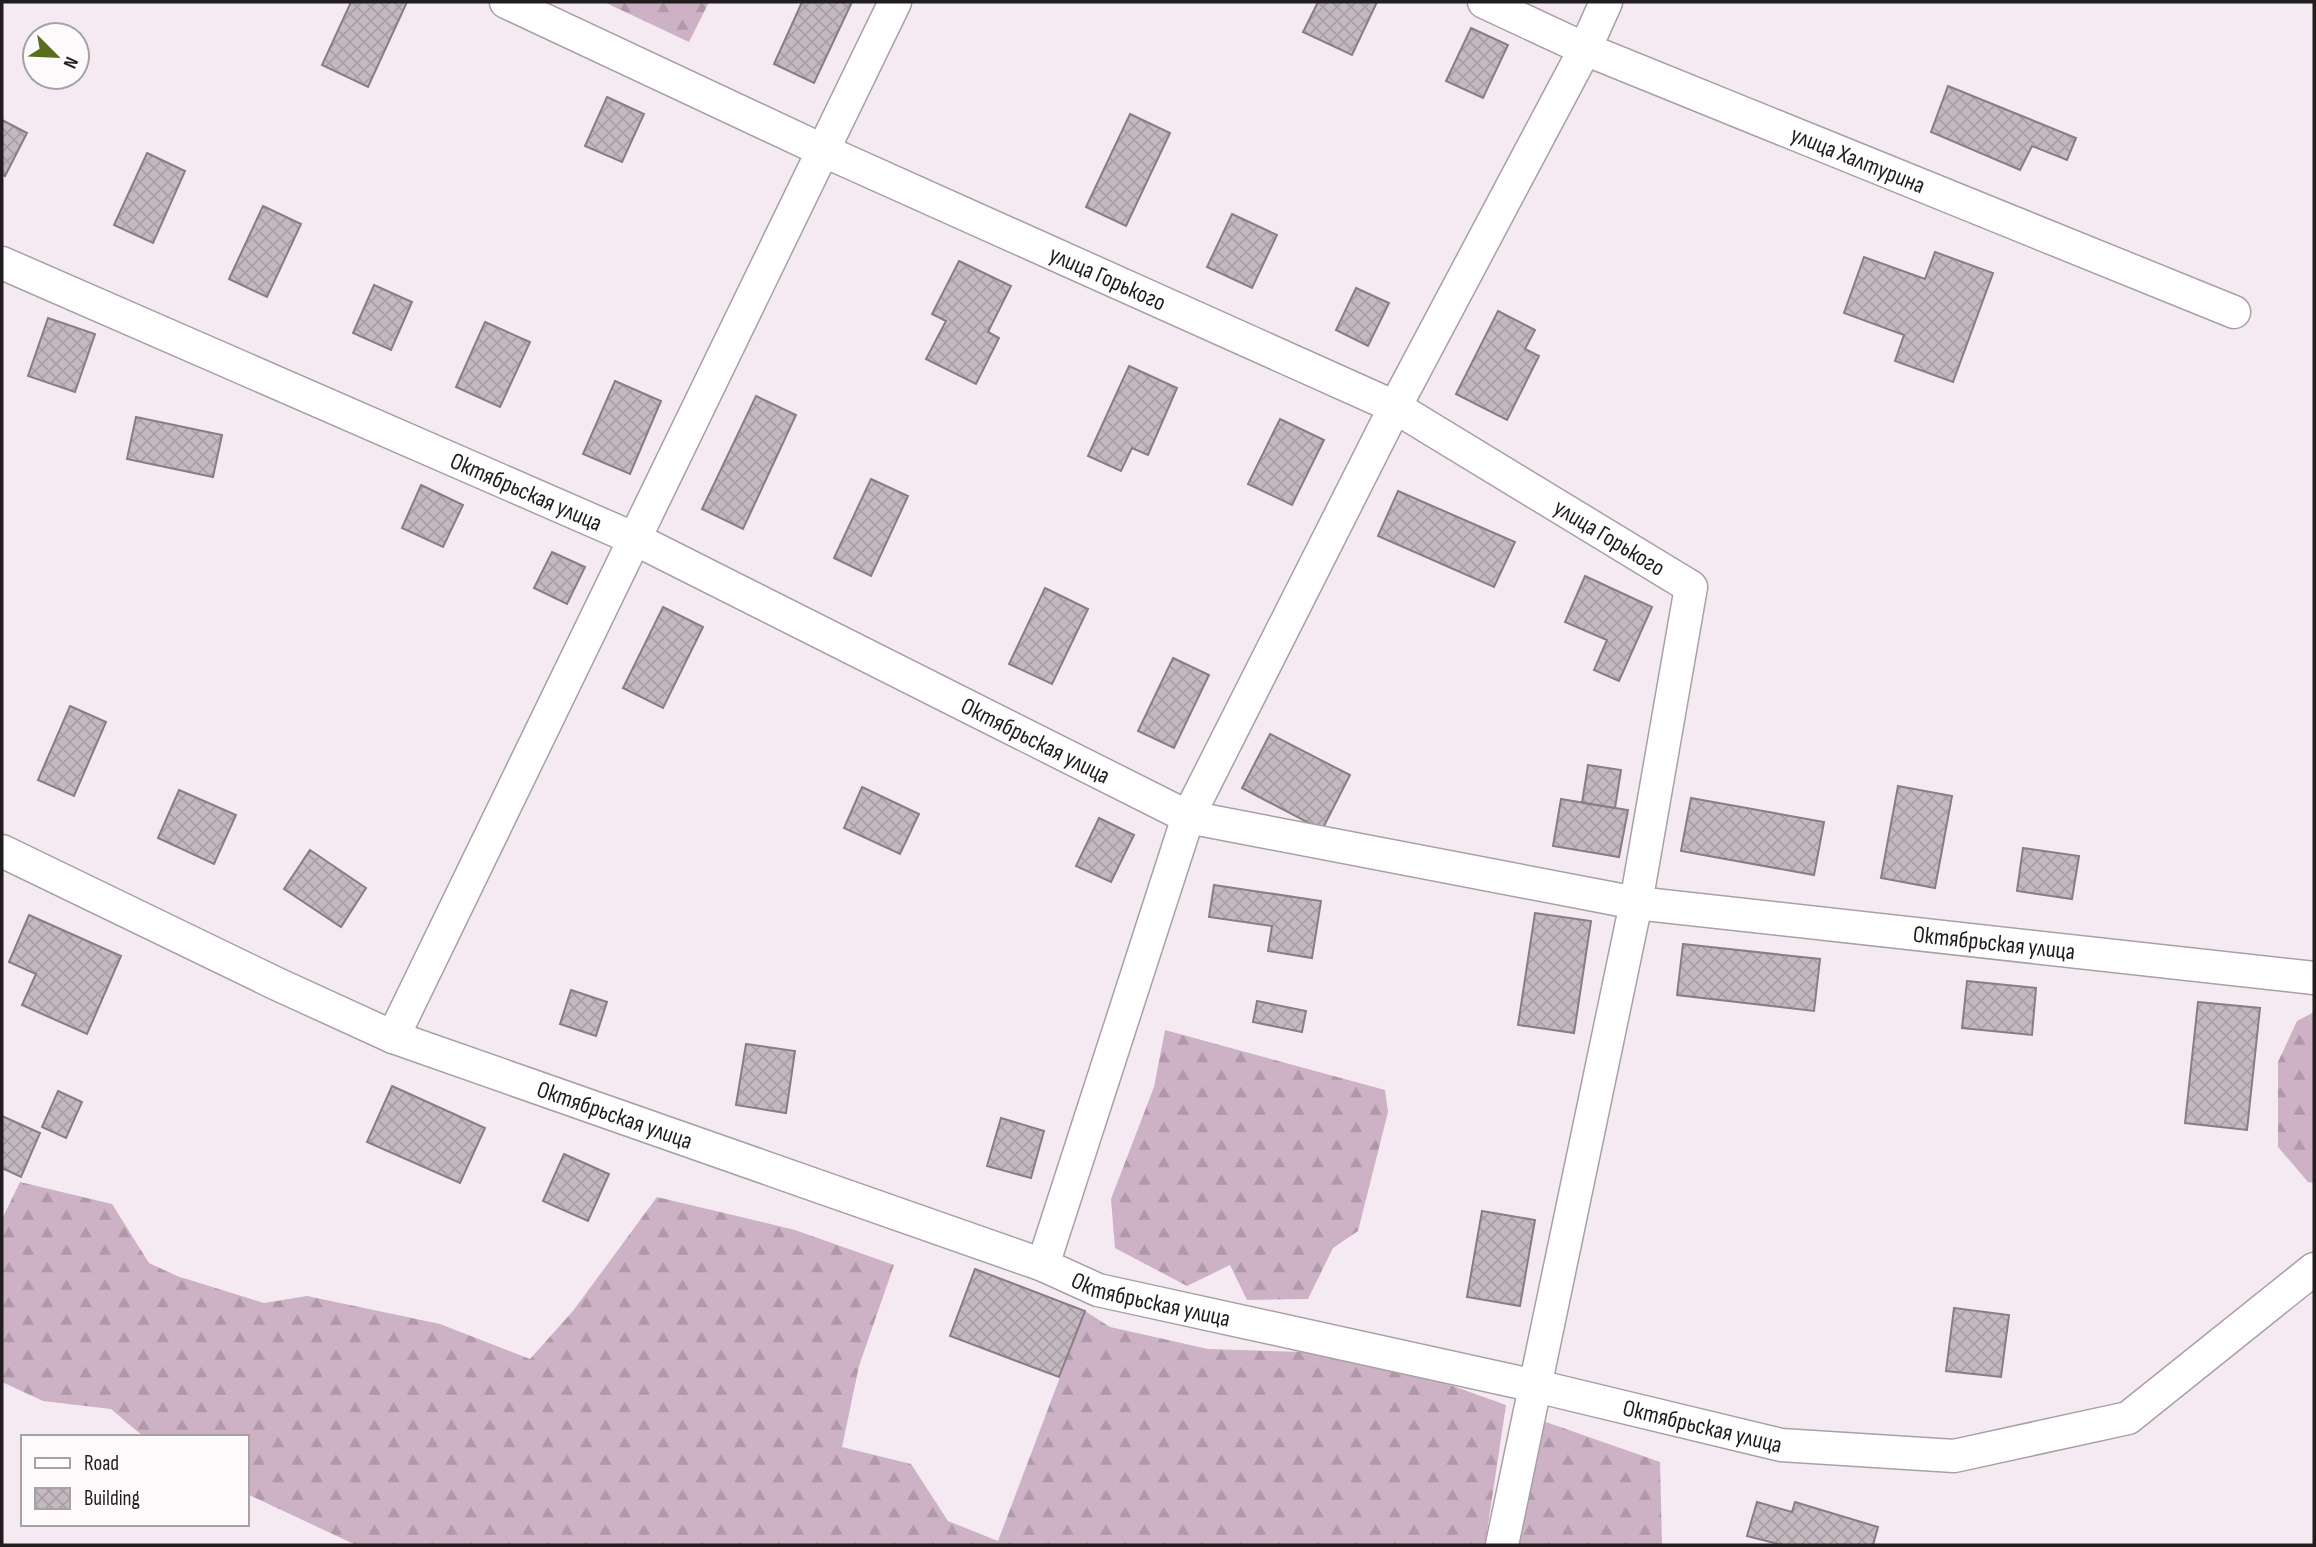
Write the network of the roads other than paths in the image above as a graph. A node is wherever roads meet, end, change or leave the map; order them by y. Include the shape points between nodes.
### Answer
1 (506, 2) edge
2 (895, 2) edge
3 (1484, 2) edge
4 (1606, 2) edge
5 (1585, 49) junction
6 (822, 150) junction
7 (2, 263) edge
8 (2234, 312) dead end
9 (1395, 408) junction
10 (635, 539) junction
11 (1188, 817) junction
12 (2, 851) edge
13 (1636, 903) junction
14 (2314, 978) edge
15 (393, 1037) junction
16 (1043, 1265) junction
17 (2314, 1269) edge
18 (1536, 1386) junction
19 (1502, 1545) edge

1 - 6 street, улица Горького
2 - 6 street
3 - 5 street, улица Халтурина
4 - 5 street
5 - 8 street, улица Халтурина
5 - 9 street
6 - 9 street, улица Горького
6 - 10 street
7 - 10 street, Октябрьская улица
9 - 11 street
9 - 13 street, улица Горького via 1691,587
10 - 11 street, Октябрьская улица
10 - 15 street
11 - 13 street, Октябрьская улица
11 - 16 street
12 - 15 street, Октябрьская улица
13 - 14 street, Октябрьская улица
13 - 18 street
15 - 16 street, Октябрьская улица
16 - 18 street, Октябрьская улица via 1098,1290
17 - 18 street, Октябрьская улица via 2128,1418 1954,1456 1782,1445
18 - 19 street

